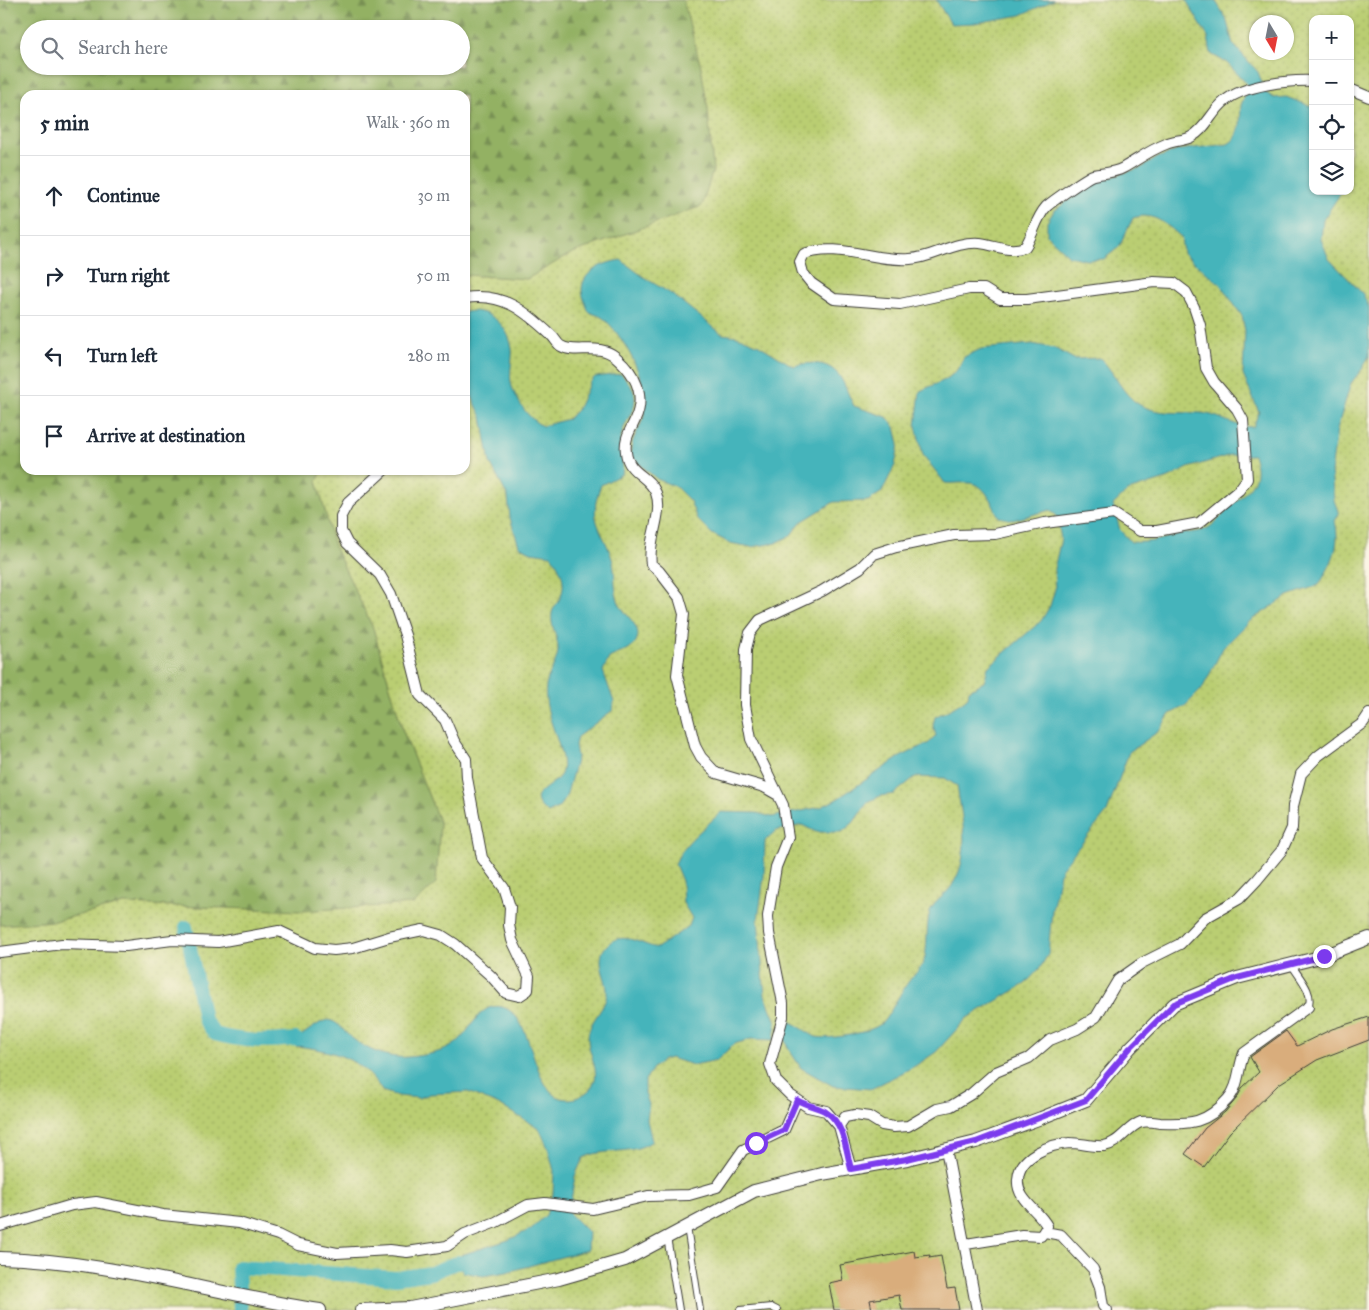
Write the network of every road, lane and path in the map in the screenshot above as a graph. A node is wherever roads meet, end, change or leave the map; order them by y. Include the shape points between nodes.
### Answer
1 (1309, 81) edge
2 (1354, 91) edge
3 (1369, 97) edge
4 (470, 298) edge
5 (379, 475) edge
6 (1369, 714) edge
7 (778, 795) junction
8 (1369, 938) edge
9 (0, 952) edge
10 (1291, 964) junction
11 (1308, 1007) joint
12 (797, 1100) junction
13 (839, 1126) junction
14 (946, 1149) junction
15 (851, 1169) junction
16 (0, 1226) edge
17 (687, 1226) junction
18 (1045, 1232) junction
19 (667, 1237) junction
20 (966, 1244) junction
21 (0, 1258) edge
22 (397, 1309) edge
23 (320, 1310) edge
24 (361, 1310) edge
25 (679, 1310) edge
26 (700, 1310) edge
27 (740, 1310) edge
28 (777, 1310) edge
29 (977, 1310) edge
30 (1107, 1310) edge

1 - 7 street via 1292,81 1240,92 1226,100 1190,138 1165,144 1123,168 1079,182 1048,205 1025,247 1015,251 981,243 960,245 911,259 821,250 804,254 800,262 803,273 834,299 900,304 969,289 984,290 1000,299 1027,299 1154,282 1174,283 1186,292 1194,307 1206,368 1243,420 1247,479 1240,490 1199,523 1165,530 1140,531 1114,514 995,534 954,535 896,547 874,554 860,568 815,595 760,620 750,633 746,649 746,705 751,739
2 - 3 street
4 - 7 street via 492,297 509,303 527,313 561,346 575,350 588,348 614,356 635,379 641,394 640,408 625,443 627,464 656,493 658,507 651,564 679,597 684,614 677,675 693,739 701,757 716,773 764,787
5 - 9 street via 348,503 340,516 341,531 347,543 380,574 404,635 420,695 445,720 466,759 482,858 504,888 510,907 512,940 529,976 528,990 519,996 506,993 455,944 422,930 334,950 316,948 278,931 243,939 172,940 126,946 62,944
6 - 13 street via 1301,774 1293,806 1292,828 1282,850 1257,880 1239,899 1205,918 1180,944 1142,963 1118,980 1096,1017 1050,1040 1030,1058 996,1072 951,1106 937,1109 908,1126 882,1125 869,1117 855,1115 845,1117
7 - 12 street via 788,837 776,867 768,916 783,1017 770,1064 776,1081
8 - 10 street via 1324,956
10 - 11 lane via 1310,995
10 - 14 street via 1237,978 1174,1004 1130,1048 1086,1100 976,1142
11 - 18 street via 1244,1053 1235,1089 1228,1099 1204,1118 1180,1125 1144,1121 1106,1146 1067,1143 1026,1160 1017,1178 1018,1186 1028,1204 1044,1220
12 - 13 street via 808,1107 826,1111
12 - 16 street via 784,1130 744,1150 717,1188 689,1195 648,1196 594,1209 545,1203 528,1205 447,1246 407,1252 337,1253 298,1244 278,1234 239,1223 163,1215 96,1202 72,1205
13 - 15 street
14 - 15 street
14 - 20 street
15 - 17 street via 754,1191
17 - 19 street
17 - 26 lane
18 - 20 street via 1041,1236
18 - 30 street via 1061,1235 1093,1269
19 - 22 street via 625,1260 560,1278 485,1295
19 - 25 lane
20 - 29 street
21 - 23 street via 43,1259
22 - 24 street
27 - 28 lane via 771,1307

